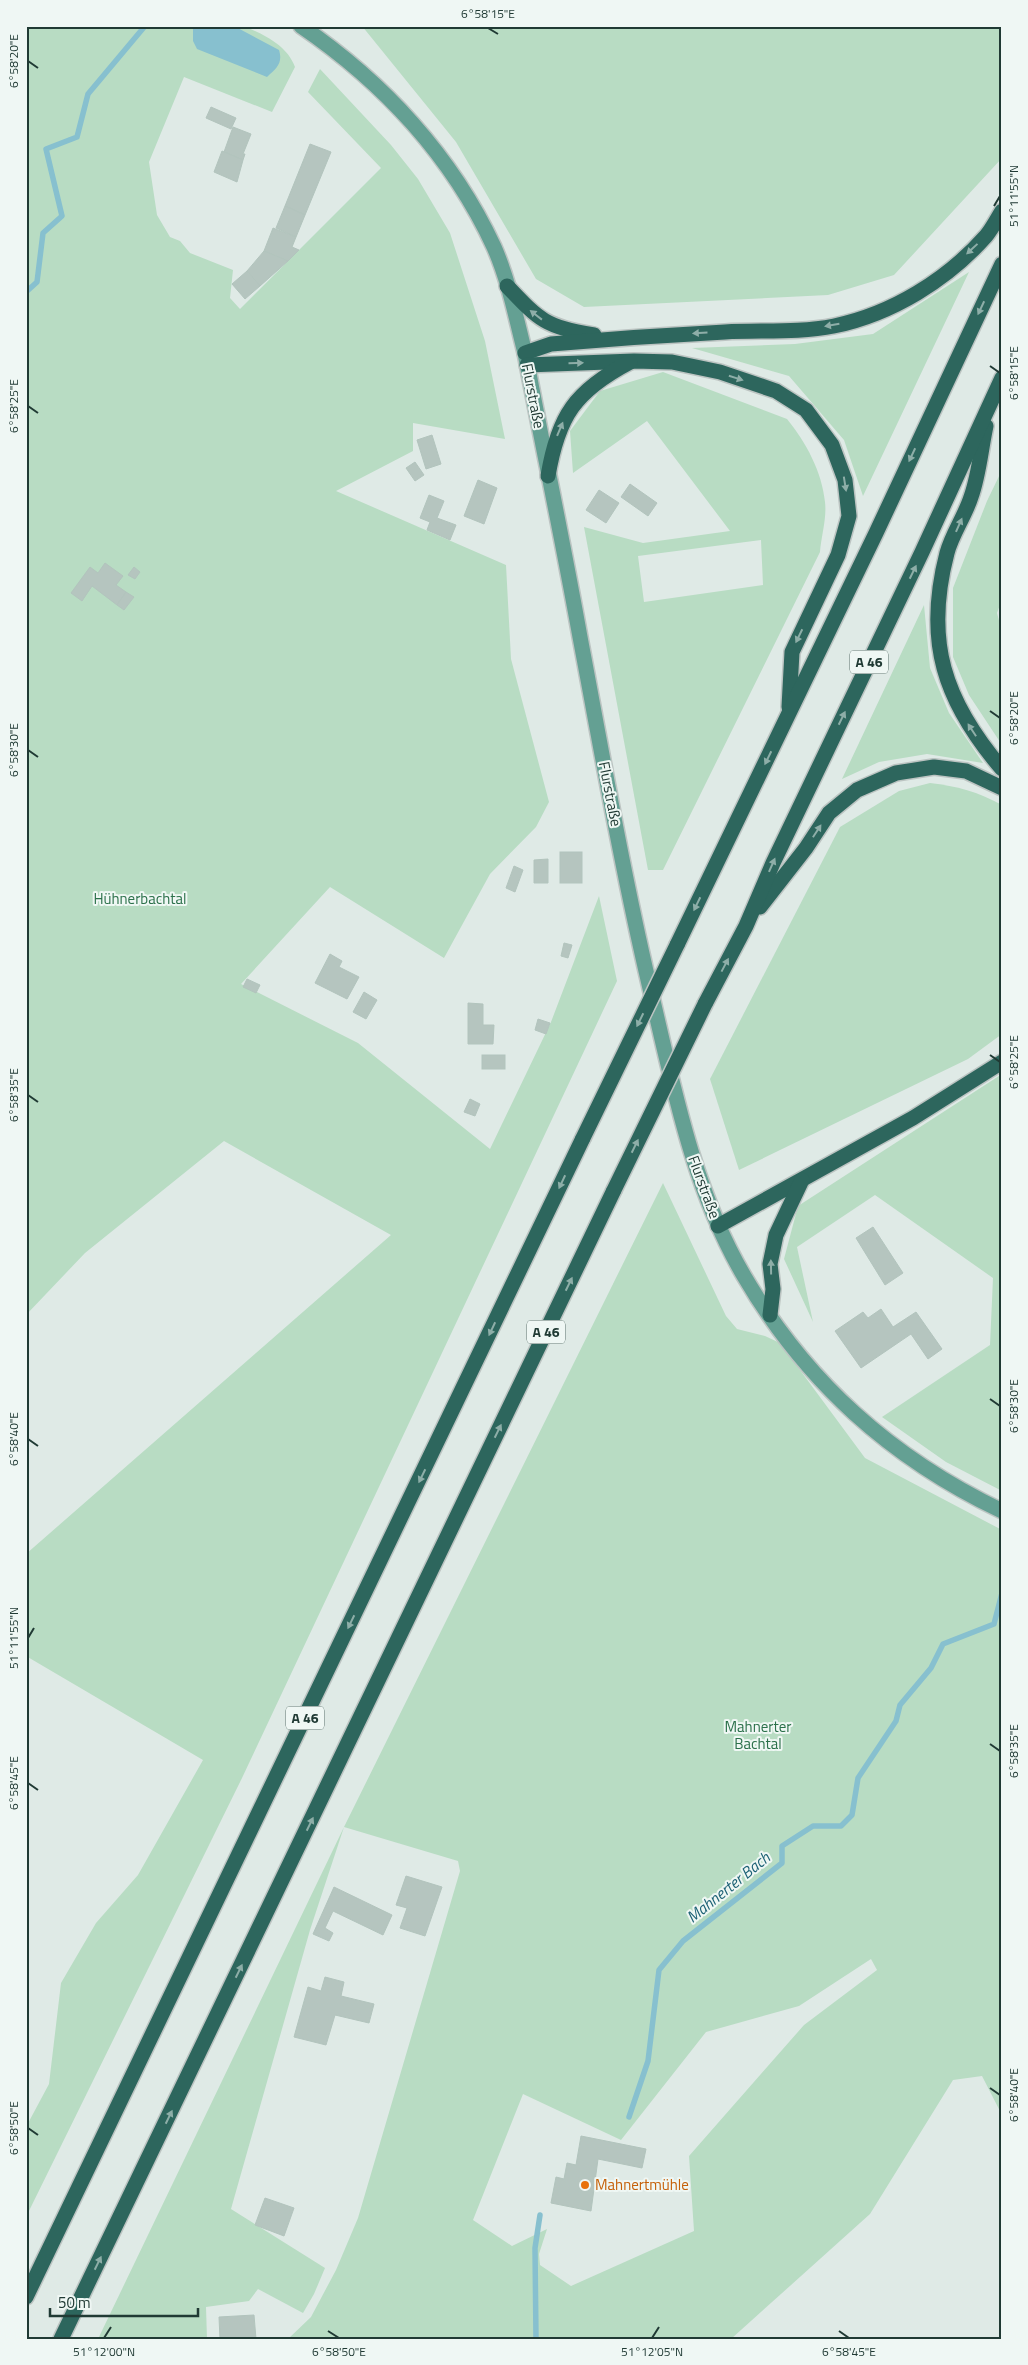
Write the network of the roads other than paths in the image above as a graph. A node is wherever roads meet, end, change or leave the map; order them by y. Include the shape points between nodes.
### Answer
1 (301, 26) edge
2 (1002, 211) edge
3 (1002, 264) edge
4 (508, 286) junction
5 (615, 338) junction
6 (526, 359) junction
7 (634, 361) junction
8 (1002, 378) edge
9 (992, 398) junction
10 (548, 476) junction
11 (789, 714) junction
12 (1002, 769) edge
13 (1002, 788) edge
14 (746, 926) junction
15 (1002, 1062) edge
16 (802, 1180) junction
17 (718, 1226) junction
18 (770, 1316) junction
19 (1002, 1511) edge
20 (26, 2297) edge
21 (61, 2339) edge

1 - 4 main road, Flurstraße via 341,54 380,88 442,160 494,248
2 -> 5 highway via 986,236 955,265 919,292 876,314 834,326 787,332 749,330
3 -> 11 highway, A 46
5 -> 4 highway via 557,328 535,316
4 - 6 main road, Flurstraße
5 - 6 highway via 550,344
6 -> 7 highway
6 - 10 main road, Flurstraße
10 -> 7 highway via 553,446 578,399 600,378
7 -> 11 highway via 672,362 720,372 776,391 806,410 832,445 845,480 848,516 838,556 792,652
8 - 9 highway, A 46
12 -> 9 highway via 971,730 955,699 941,661 938,625 940,589 948,552 972,497
14 -> 9 highway, A 46
10 - 17 main road, Flurstraße via 631,908 687,1140 702,1189
11 -> 20 highway, A 46, bridge
14 -> 13 highway via 806,848 828,813 857,790 896,774 934,767 966,771
21 -> 14 highway, A 46, bridge via 614,1190
15 - 16 highway via 913,1118
16 - 17 highway
18 -> 16 highway via 773,1289 770,1264 776,1235
17 - 18 main road, Flurstraße via 743,1275
18 - 19 main road, Flurstraße via 813,1374 854,1414 923,1467

